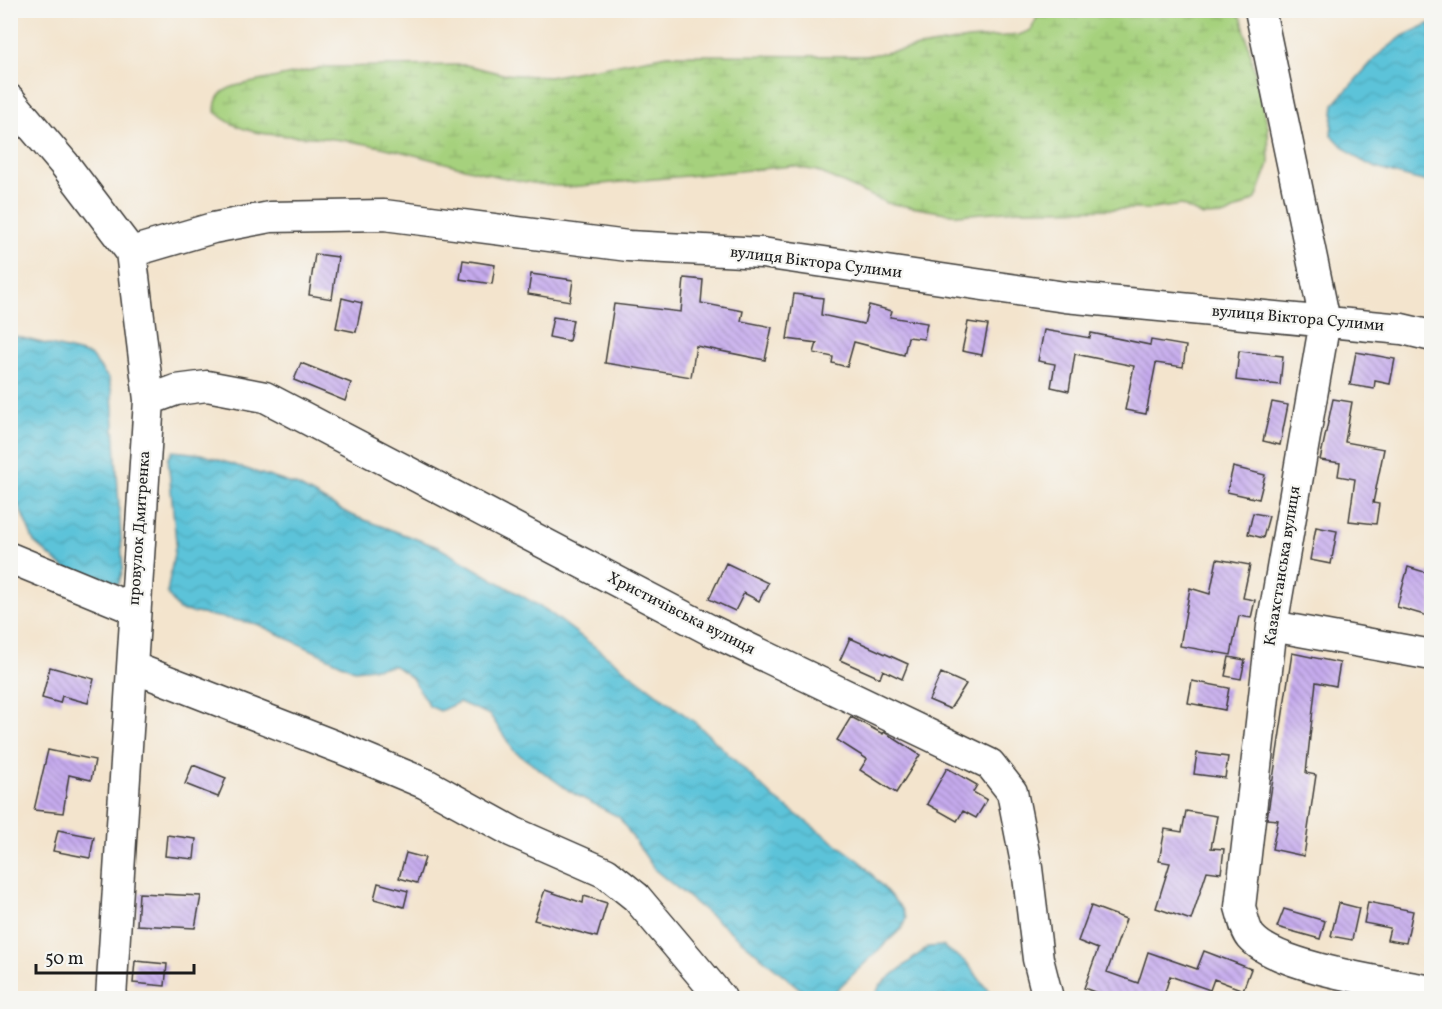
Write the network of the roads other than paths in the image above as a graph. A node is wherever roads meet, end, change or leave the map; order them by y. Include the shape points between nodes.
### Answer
1 (1260, 10) edge
2 (10, 100) edge
3 (131, 252) junction
4 (1325, 321) junction
5 (1431, 336) edge
6 (149, 400) junction
7 (10, 558) edge
8 (134, 609) junction
9 (1272, 626) junction
10 (1431, 655) edge
11 (132, 667) junction
12 (1431, 991) edge
13 (111, 999) edge
14 (721, 999) edge
15 (1048, 999) edge

1 - 4 street, Казахстанська вулиця
2 - 3 street
3 - 4 street, вулиця Віктора Сулими via 213,228 270,217 384,215 628,246 762,253 1065,297
3 - 6 street, провулок Дмитренка
4 - 5 street, вулиця Віктора Сулими
4 - 9 street, Казахстанська вулиця
6 - 8 street, провулок Дмитренка
6 - 15 street, Христичівська вулиця via 176,390 207,386 265,397 708,629 990,764 1012,792
7 - 8 street
8 - 11 street, провулок Дмитренка
9 - 10 street
9 - 12 street, Казахстанська вулиця via 1240,907 1250,937 1277,955
11 - 13 street, провулок Дмитренка
11 - 14 street via 426,784 513,832 606,873 636,897

